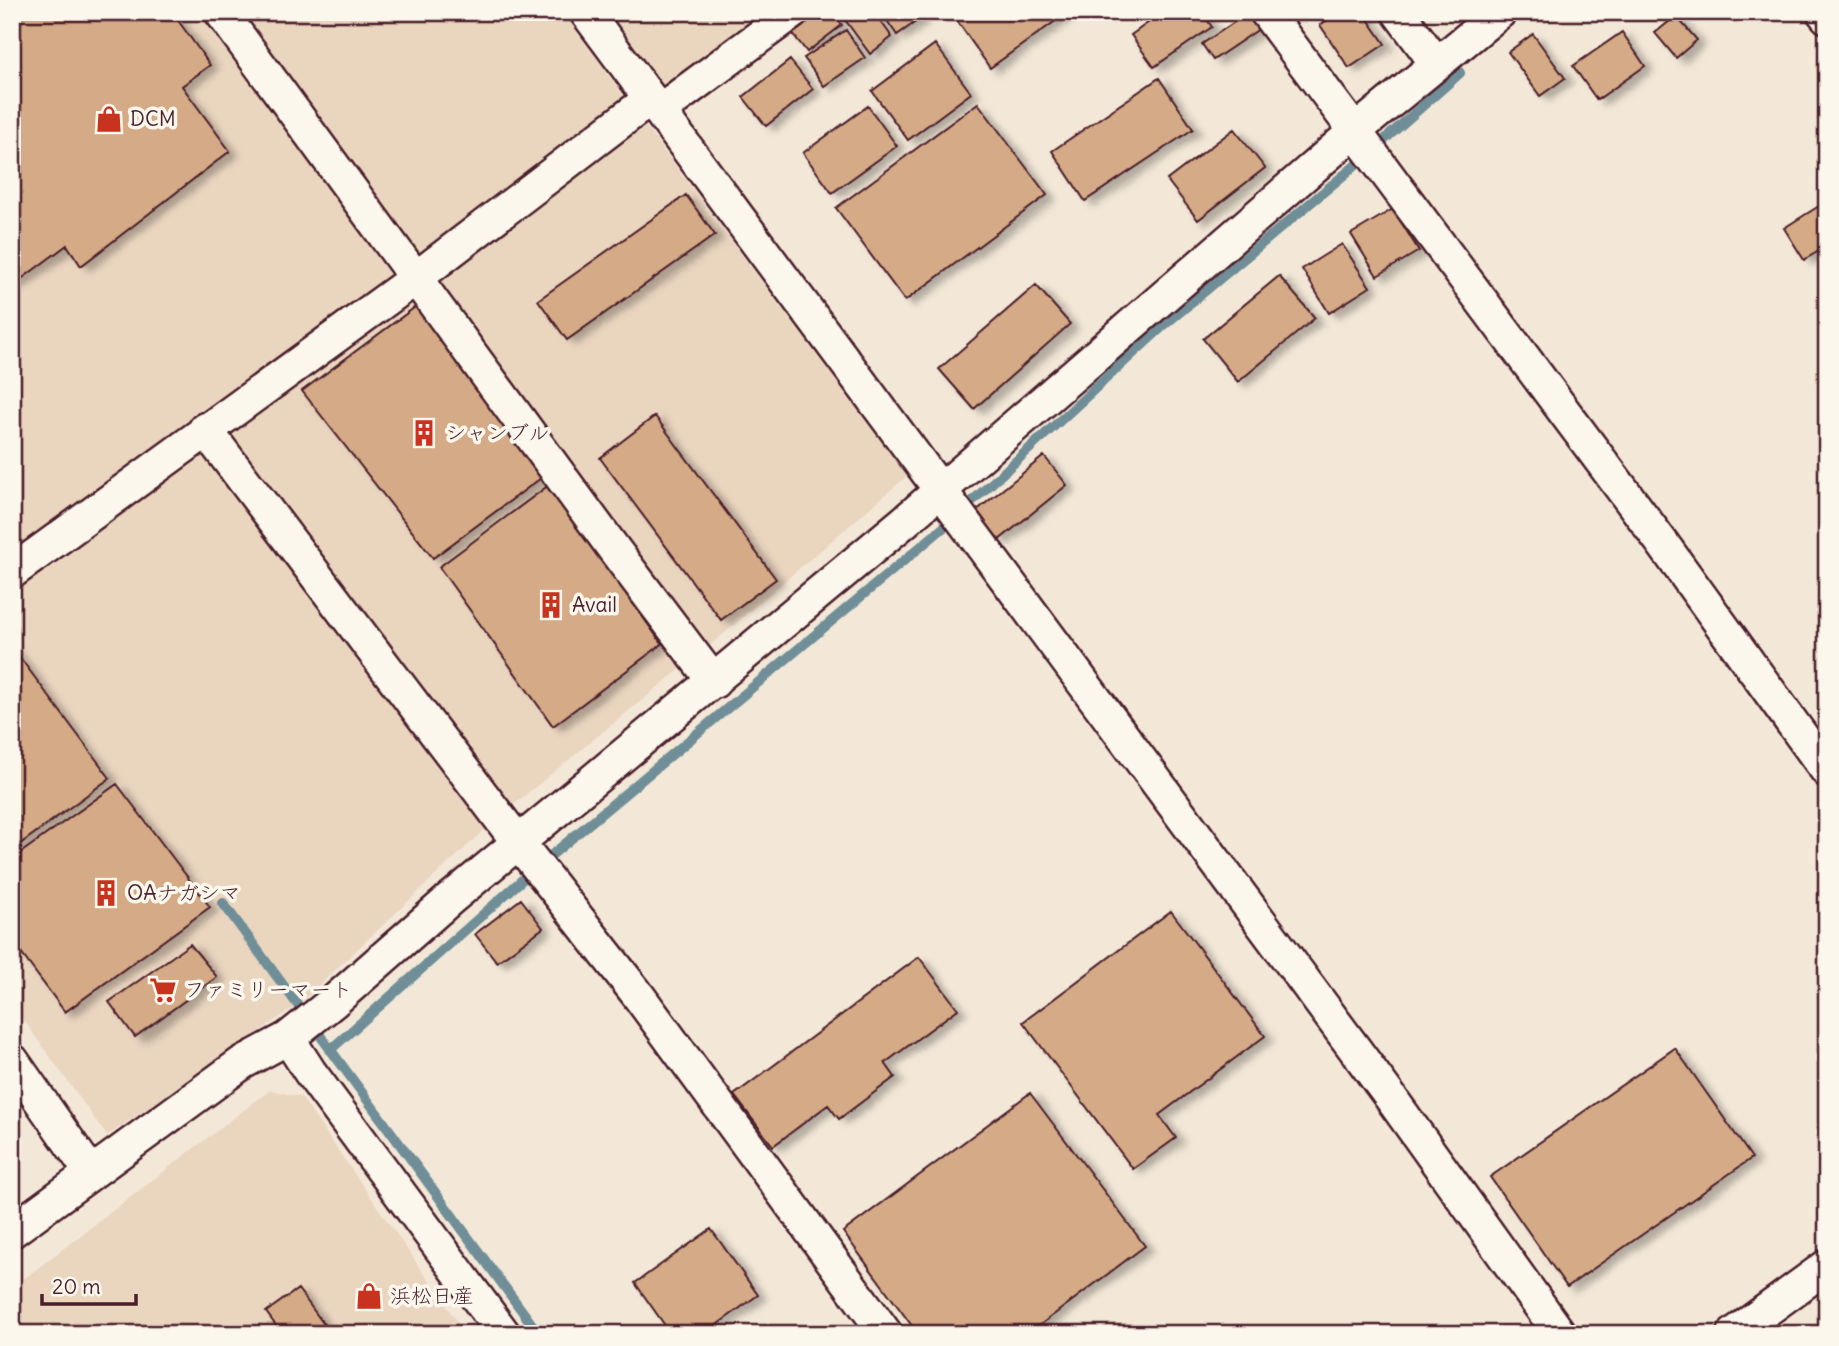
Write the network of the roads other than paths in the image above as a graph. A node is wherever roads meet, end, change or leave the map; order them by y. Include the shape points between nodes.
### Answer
1 (221, 12) edge
2 (586, 12) edge
3 (793, 12) edge
4 (1266, 12) edge
5 (1398, 12) edge
6 (1500, 12) edge
7 (1823, 12) edge
8 (1827, 17) edge
9 (1436, 63) junction
10 (654, 105) junction
11 (1354, 132) junction
12 (416, 278) junction
13 (205, 429) junction
14 (940, 491) junction
15 (12, 572) edge
16 (714, 682) junction
17 (1827, 771) edge
18 (518, 842) junction
19 (288, 1038) junction
20 (12, 1060) edge
21 (242, 1063) junction
22 (310, 1072) junction
23 (91, 1173) junction
24 (12, 1231) edge
25 (1827, 1266) edge
26 (504, 1334) edge
27 (886, 1334) edge
28 (1560, 1334) edge
29 (1734, 1334) edge

1 - 12 street
2 - 10 street
3 - 10 street
4 - 11 street
5 - 9 street
6 - 9 street
7 - 8 street
9 - 11 street
10 - 12 street
10 - 14 street
11 - 14 street
11 - 17 street
12 - 13 street
12 - 16 street
13 - 15 street
13 - 18 street
14 - 16 street
14 - 28 street via 1391,1098
16 - 18 street
18 - 19 street
18 - 27 street via 638,995
19 - 21 street
19 - 22 street
20 - 23 street
21 - 22 street via 276,1056
21 - 23 street
22 - 26 street
23 - 24 street
25 - 29 street

